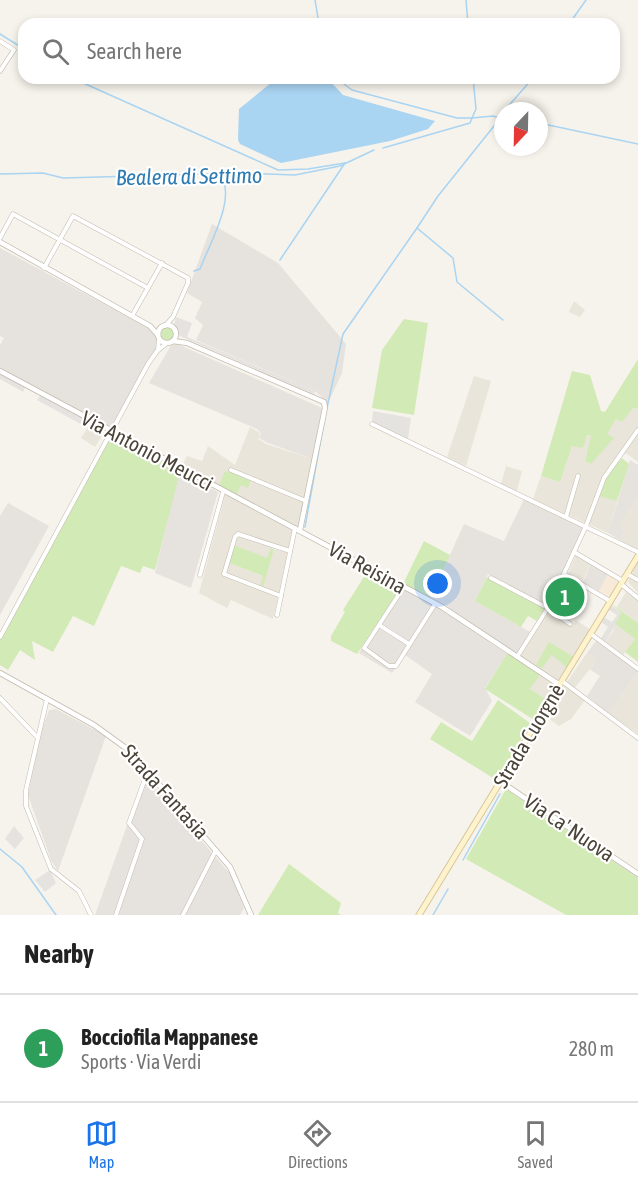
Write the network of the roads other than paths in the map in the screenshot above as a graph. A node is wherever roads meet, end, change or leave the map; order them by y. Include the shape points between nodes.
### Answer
1 (0, 41) edge
2 (0, 71) edge
3 (0, 240) edge
4 (60, 240) junction
5 (162, 263) junction
6 (44, 268) junction
7 (148, 288) junction
8 (132, 316) junction
9 (173, 317) junction
10 (150, 326) junction
11 (163, 327) junction
12 (174, 330) junction
13 (159, 337) junction
14 (170, 342) junction
15 (187, 343) junction
16 (157, 351) junction
17 (0, 371) edge
18 (372, 424) dead end
19 (638, 430) edge
20 (112, 432) junction
21 (231, 470) dead end
22 (578, 476) dead end
23 (223, 492) junction
24 (306, 501) junction
25 (566, 516) junction
26 (586, 526) junction
27 (297, 529) junction
28 (290, 551) junction
29 (574, 552) junction
30 (638, 552) edge
31 (638, 556) edge
32 (564, 574) junction
33 (627, 574) junction
34 (200, 575) dead end
35 (491, 578) dead end
36 (638, 580) edge
37 (622, 582) junction
38 (403, 588) junction
39 (281, 596) junction
40 (638, 598) edge
41 (610, 601) junction
42 (435, 604) junction
43 (548, 608) junction
44 (277, 615) dead end
45 (570, 624) dead end
46 (379, 625) junction
47 (591, 634) junction
48 (0, 637) edge
49 (410, 644) junction
50 (517, 658) junction
51 (638, 669) edge
52 (0, 672) edge
53 (561, 683) junction
54 (0, 698) edge
55 (47, 699) junction
56 (37, 737) junction
57 (638, 738) edge
58 (149, 774) junction
59 (501, 782) junction
60 (216, 849) junction
61 (638, 874) edge
62 (91, 915) edge
63 (116, 915) edge
64 (183, 915) edge
65 (251, 915) edge
66 (419, 915) edge

1 - 2 street via 14,50
3 - 4 street via 13,214
3 - 6 street
4 - 5 street via 72,216
4 - 6 street
4 - 7 street
5 - 7 street
5 - 9 street via 188,278
6 - 8 street
7 - 8 street
8 - 10 street
9 - 11 street
9 - 12 street
10 - 11 street
10 - 13 street
11 - 12 street
11 - 13 street
12 - 14 street
12 - 15 street
13 - 14 street
13 - 16 street
14 - 15 street
14 - 16 street
15 - 24 street via 320,400 325,408
16 - 20 street
17 - 20 street, Via Antonio Meucci
18 - 25 street
19 - 26 street via 604,478
20 - 23 street, Via Antonio Meucci
20 - 48 street
21 - 24 street
22 - 25 street
23 - 27 street, Via Antonio Meucci
23 - 34 street
24 - 27 street
25 - 26 street
26 - 29 street
26 - 30 street
27 - 28 street
27 - 38 street, Via Reisina
28 - 39 street
28 - 39 street via 238,534 224,574
29 - 32 street
29 - 37 street
31 - 33 main road, Strada Cuorgnè
32 - 41 street
32 - 43 street
33 - 36 street
33 - 37 main road, Strada Cuorgnè
35 - 43 street
37 - 40 street
37 - 41 main road, Strada Cuorgnè
38 - 42 street, Via Reisina
38 - 46 street
39 - 44 street
41 - 47 main road, Strada Cuorgnè
42 - 49 street
42 - 50 street, Via Reisina
43 - 45 street
43 - 50 street
46 - 49 street
46 - 49 street via 365,651 393,668
47 - 51 street
47 - 53 main road, Strada Cuorgnè
50 - 53 street, Via Reisina
52 - 55 street, Strada Fantasia
53 - 57 street
53 - 59 main road, Strada Cuorgnè
54 - 56 street
55 - 56 street
55 - 58 street, Strada Fantasia via 114,737
56 - 62 street via 26,806 51,869 79,891
58 - 60 street, Strada Fantasia
58 - 63 street via 129,824 142,839
59 - 61 street, Via Ca' Nuova
59 - 66 main road, Strada Cuorgnè
60 - 64 street
60 - 65 street, Strada Fantasia via 235,877

